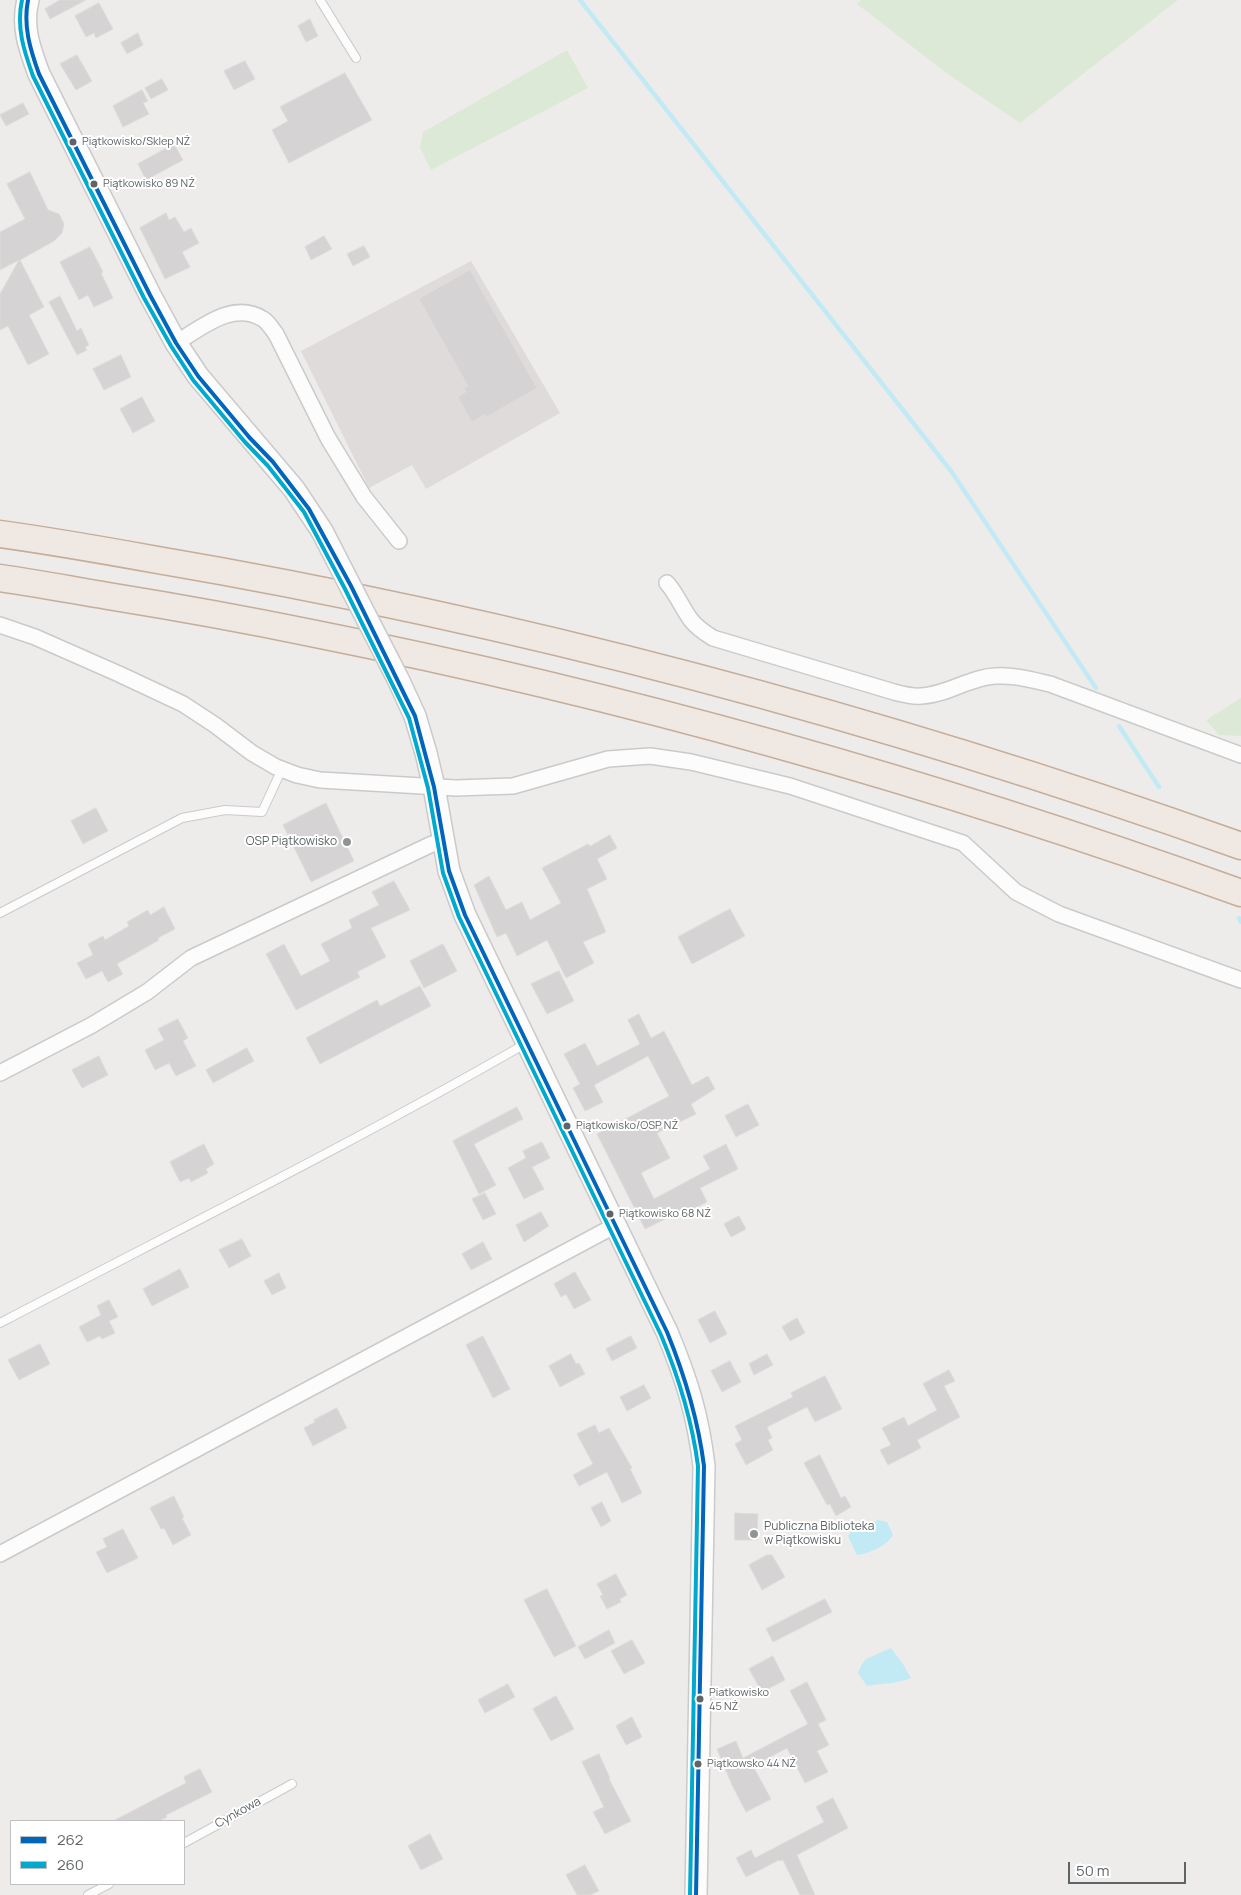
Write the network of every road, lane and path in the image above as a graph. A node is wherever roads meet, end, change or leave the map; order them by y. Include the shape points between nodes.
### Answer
1 (320, 0) edge
2 (24, 1) edge
3 (356, 58) dead end
4 (176, 343) junction
5 (0, 534) edge
6 (399, 541) dead end
7 (0, 578) edge
8 (667, 583) dead end
9 (0, 625) edge
10 (1241, 755) edge
11 (282, 769) junction
12 (434, 787) junction
13 (432, 844) dead end
14 (1241, 846) edge
15 (1241, 893) edge
16 (0, 913) edge
17 (1241, 980) edge
18 (526, 1043) junction
19 (0, 1073) edge
20 (616, 1225) junction
21 (0, 1323) edge
22 (0, 1554) edge
23 (292, 1784) dead end
24 (185, 1842) edge
25 (107, 1885) edge
26 (88, 1895) edge
27 (696, 1895) edge

1 - 3 lane
2 - 4 street via 26,35 39,74
4 - 6 street via 214,319 230,314 247,313 264,319 276,334 328,438 364,496
4 - 12 street, bridge via 198,376 294,489 322,530 415,716
5 - 14 highway via 247,575 548,639 849,719 1130,807
7 - 15 highway via 232,617 542,683 697,723 1017,816
8 - 10 street via 677,594 690,620 701,631 751,650 894,692 920,696 995,676 1020,677 1050,684
9 - 11 street via 35,637 183,704 252,753
11 - 12 street via 320,780
11 - 16 lane via 262,812 224,810 182,818
12 - 17 street via 514,786 608,759 650,756 691,762 790,786 963,843 1016,892 1059,914
12 - 18 street via 444,851 456,894
13 - 19 street via 191,958 139,997
18 - 20 street
18 - 21 lane via 208,1216
20 - 22 street
20 - 27 street via 680,1363 695,1412 702,1457
23 - 24 lane, Cynkowa
25 - 26 lane

